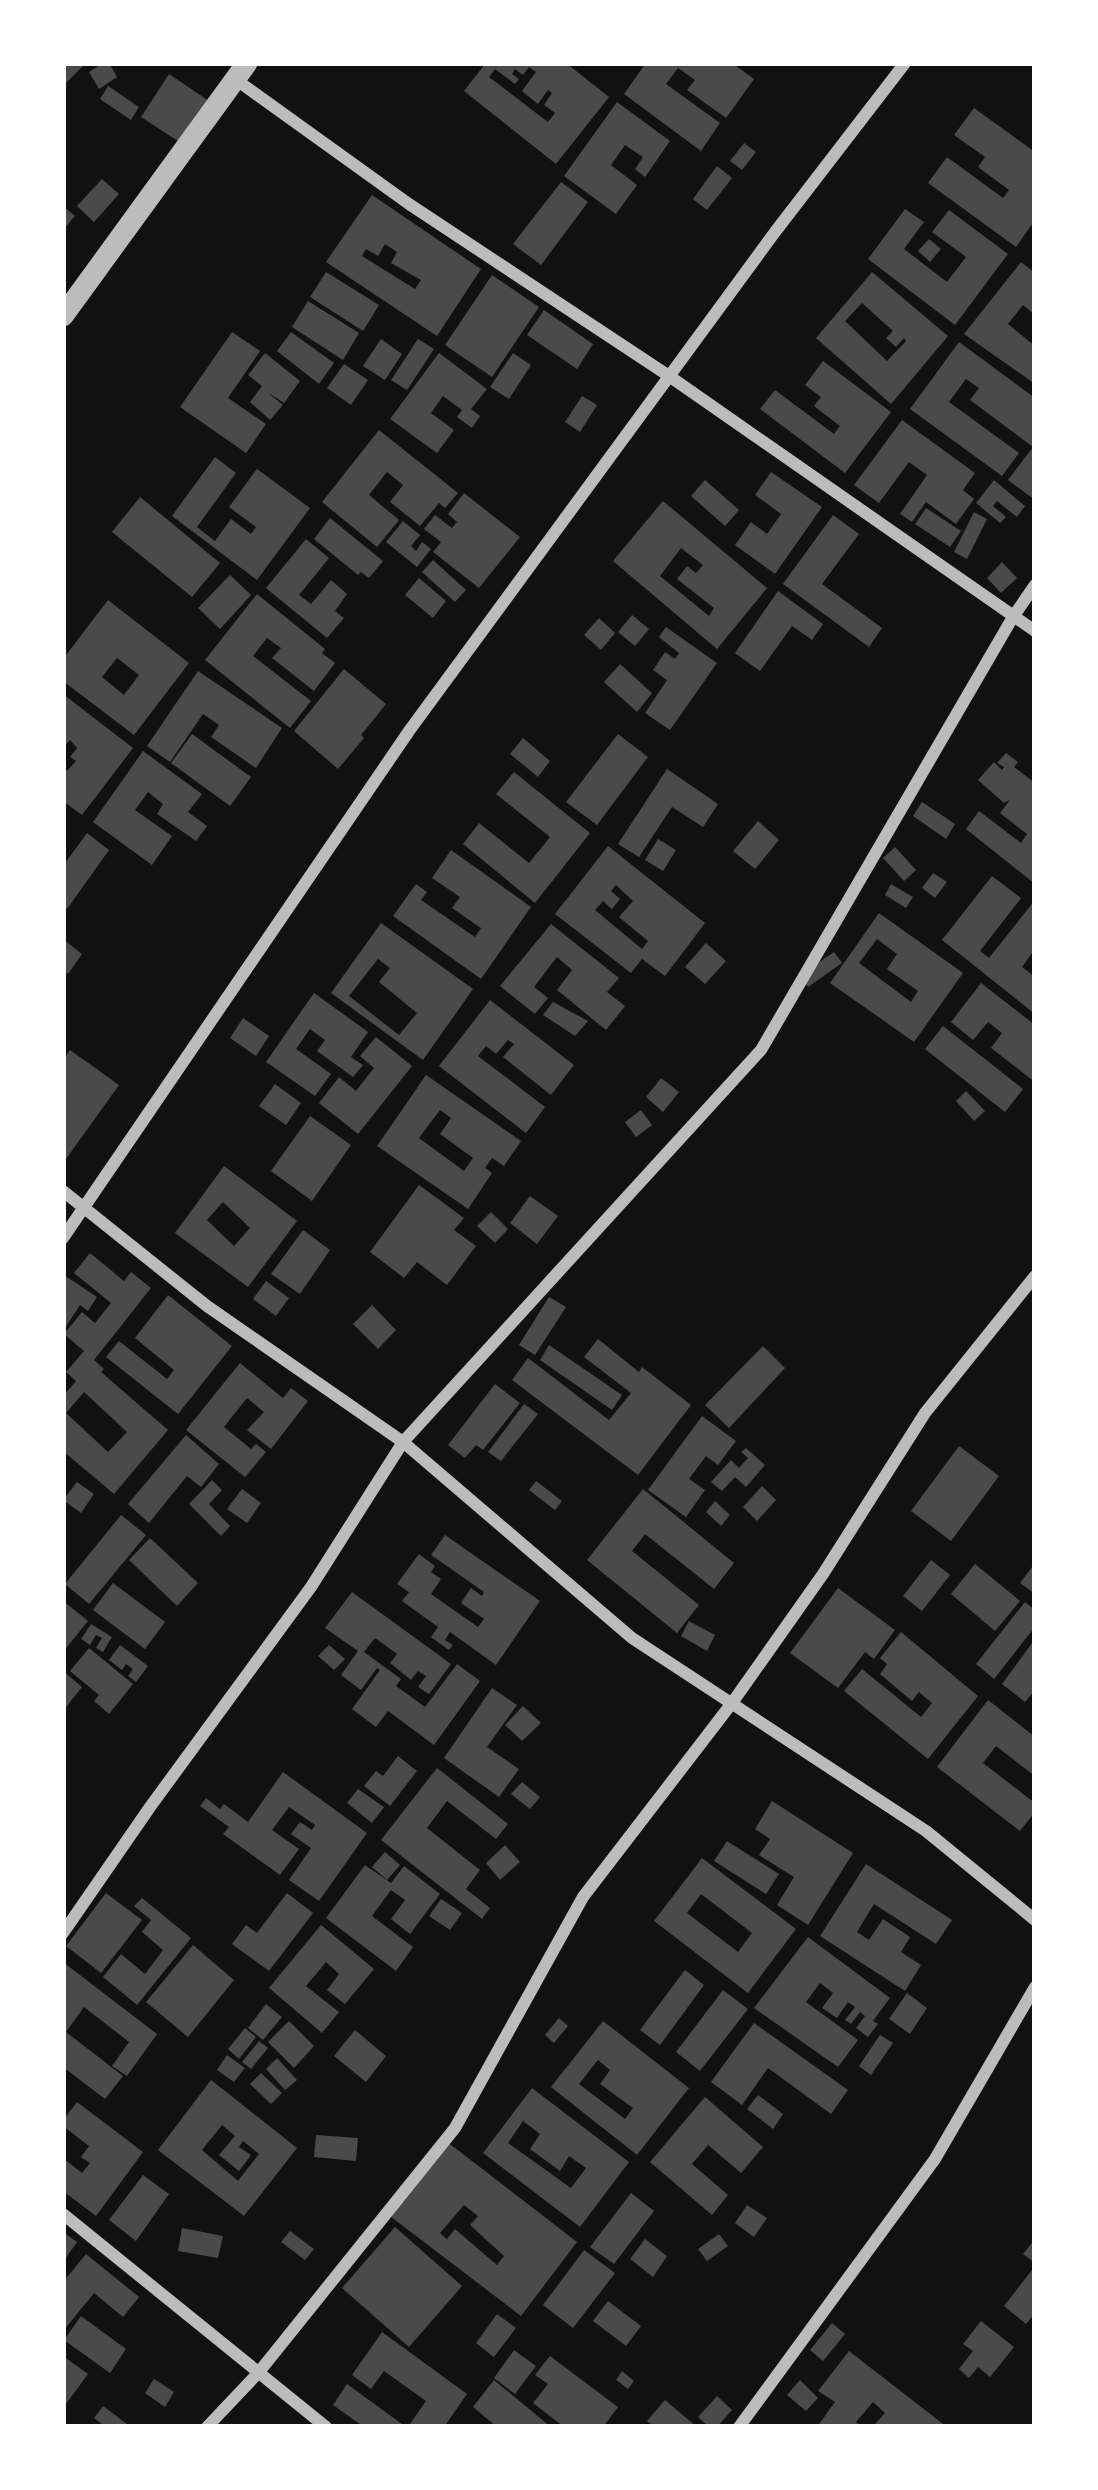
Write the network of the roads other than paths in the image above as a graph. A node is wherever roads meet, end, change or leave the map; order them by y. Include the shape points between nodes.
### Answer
1 (905, 63) edge
2 (241, 71) edge
3 (63, 316) edge
4 (669, 376) junction
5 (1035, 585) edge
6 (1013, 616) junction
7 (1035, 631) edge
8 (63, 1191) edge
9 (85, 1208) junction
10 (63, 1238) edge
11 (1035, 1276) edge
12 (403, 1442) junction
13 (731, 1703) junction
14 (1035, 1920) edge
15 (63, 1934) edge
16 (1035, 1987) edge
17 (63, 2214) edge
18 (259, 2372) junction
19 (207, 2427) edge
20 (326, 2427) edge
21 (740, 2427) edge

1 - 4 street
2 - 3 street
2 - 4 street via 409,204
4 - 6 street
4 - 9 street via 409,731
5 - 6 street
6 - 7 street
6 - 12 street via 761,1050
8 - 9 street
9 - 10 street
9 - 12 street via 207,1306
11 - 13 street via 925,1413
12 - 13 street via 632,1638
12 - 15 street via 311,1587
13 - 14 street via 926,1831
13 - 18 street via 584,1897 455,2128
16 - 21 street via 935,2159
17 - 18 street
18 - 19 street
18 - 20 street

